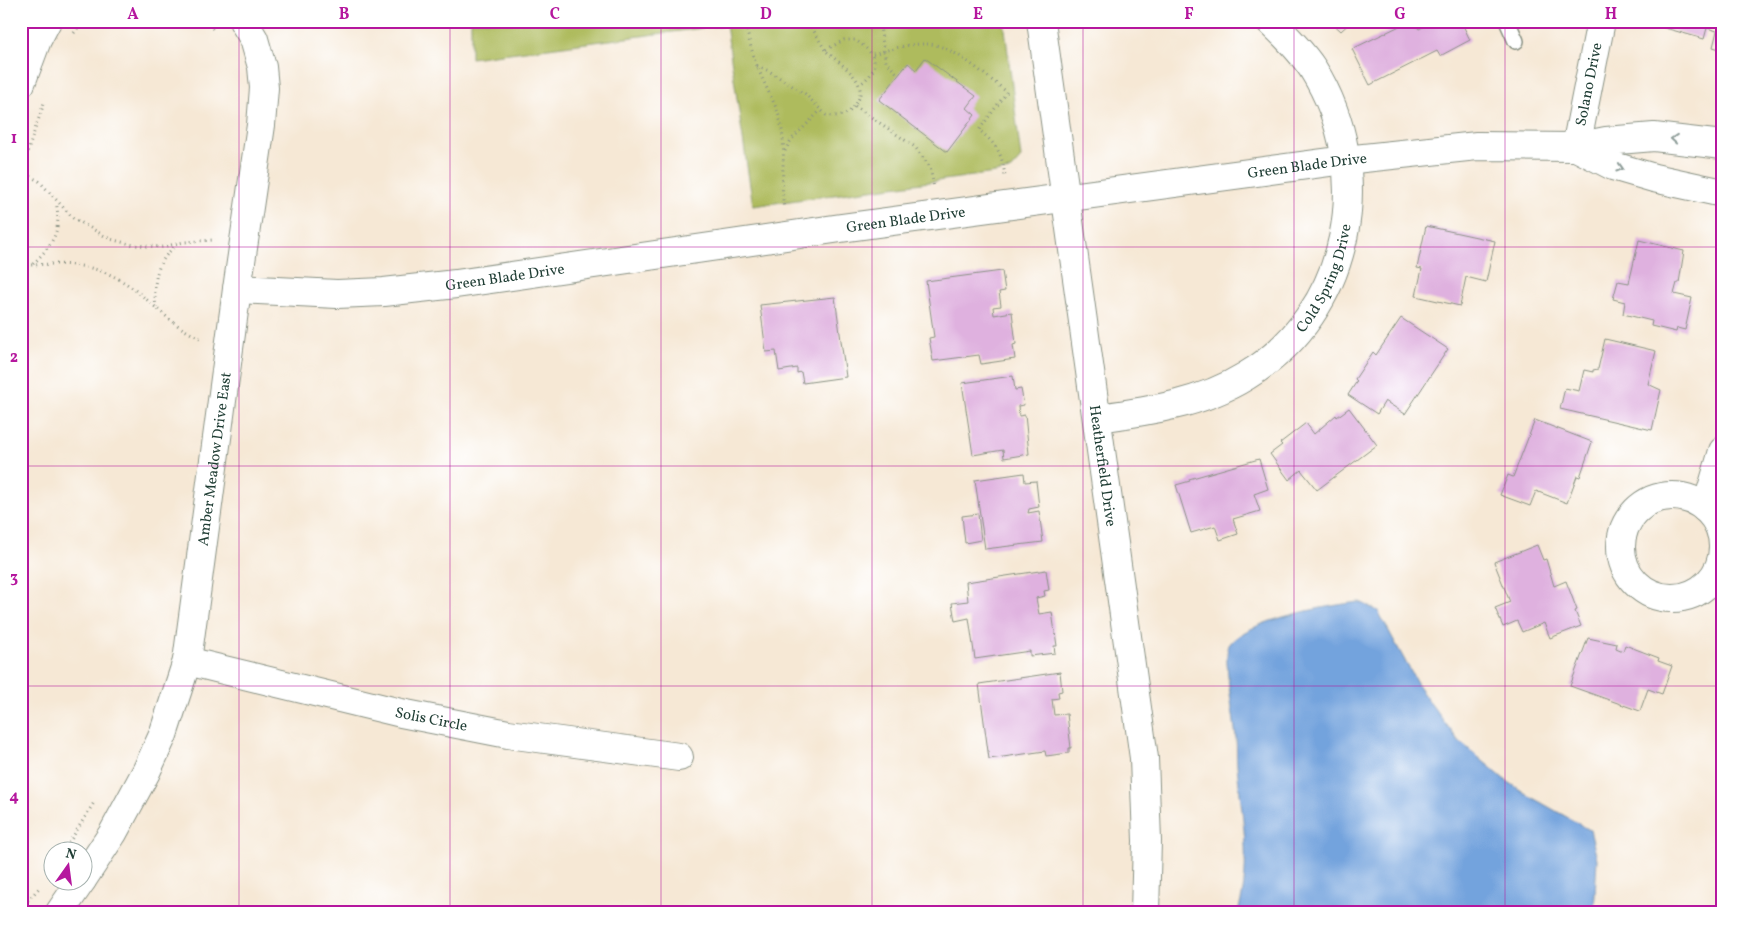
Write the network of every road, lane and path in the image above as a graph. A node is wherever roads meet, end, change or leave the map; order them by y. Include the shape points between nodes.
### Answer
1 (47, 21) edge
2 (205, 21) edge
3 (243, 21) edge
4 (745, 21) edge
5 (804, 21) edge
6 (880, 21) edge
7 (1041, 21) edge
8 (1270, 21) edge
9 (1507, 21) edge
10 (1601, 21) edge
11 (218, 34) dead end
12 (1516, 41) dead end
13 (825, 50) junction
14 (884, 51) junction
15 (873, 54) junction
16 (757, 66) junction
17 (898, 74) dead end
18 (21, 83) edge
19 (860, 84) junction
20 (855, 106) junction
21 (820, 111) junction
22 (1723, 145) edge
23 (1576, 147) junction
24 (785, 152) junction
25 (1345, 160) junction
26 (21, 172) edge
27 (1005, 178) dead end
28 (934, 188) dead end
29 (1723, 193) edge
30 (1066, 198) junction
31 (55, 199) junction
32 (784, 208) dead end
33 (214, 230) dead end
34 (213, 240) junction
35 (178, 244) junction
36 (212, 250) dead end
37 (33, 265) junction
38 (21, 266) edge
39 (237, 289) junction
40 (156, 309) junction
41 (202, 328) dead end
42 (200, 338) junction
43 (199, 348) dead end
44 (1098, 418) junction
45 (1723, 451) edge
46 (1706, 509) dead end
47 (187, 661) junction
48 (679, 757) dead end
49 (97, 798) dead end
50 (70, 840) edge
51 (92, 865) edge
52 (42, 885) dead end
53 (75, 890) edge
54 (22, 907) edge
55 (60, 912) edge
56 (1145, 912) edge

1 - 18 street
2 - 11 path
3 - 39 street, Amber Meadow Drive East via 254,39 264,88
4 - 16 path
5 - 13 path via 811,26
6 - 14 path
7 - 30 street, Heatherfield Drive
8 - 25 street, Cold Spring Drive via 1314,70 1335,114
9 - 12 lane
10 - 23 street, Solano Drive
13 - 15 path via 844,40 855,40
13 - 19 path
14 - 15 path
14 - 17 path via 891,69
14 - 27 path via 929,44 944,48 1007,92 979,130 997,146
15 - 19 path via 873,71
16 - 21 path via 805,94
16 - 24 path via 780,118
19 - 20 path
20 - 21 path via 849,112 832,116
20 - 28 path via 919,152 930,166
21 - 24 path via 791,140
22 -> 23 street, Green Blade Drive via 1654,137
23 - 25 street, Green Blade Drive via 1477,146
23 -> 29 street, Green Blade Drive via 1613,166
24 - 32 path
25 - 30 street, Green Blade Drive
25 - 44 street, Cold Spring Drive via 1349,208 1340,257 1311,315 1286,344 1248,375 1202,398
26 - 31 path via 38,181
30 - 39 street, Green Blade Drive via 384,292 337,294
30 - 44 street, Heatherfield Drive
31 - 35 path via 73,218 110,239 134,245 162,247
31 - 37 path via 59,218 55,238
33 - 34 path
34 - 35 path
34 - 36 path
35 - 40 path via 166,254 156,271
37 - 38 path
37 - 40 path via 57,262 85,266 133,288
39 - 47 street, Amber Meadow Drive East
40 - 42 path via 169,321
41 - 42 path
42 - 43 path
44 - 56 street, Heatherfield Drive via 1144,758
45 - 46 street
47 - 48 street, Solis Circle via 401,713 508,734
47 - 51 street, Amber Meadow Drive East via 166,727 146,772
49 - 50 path
52 - 54 path
53 - 55 street, Amber Meadow Drive East

